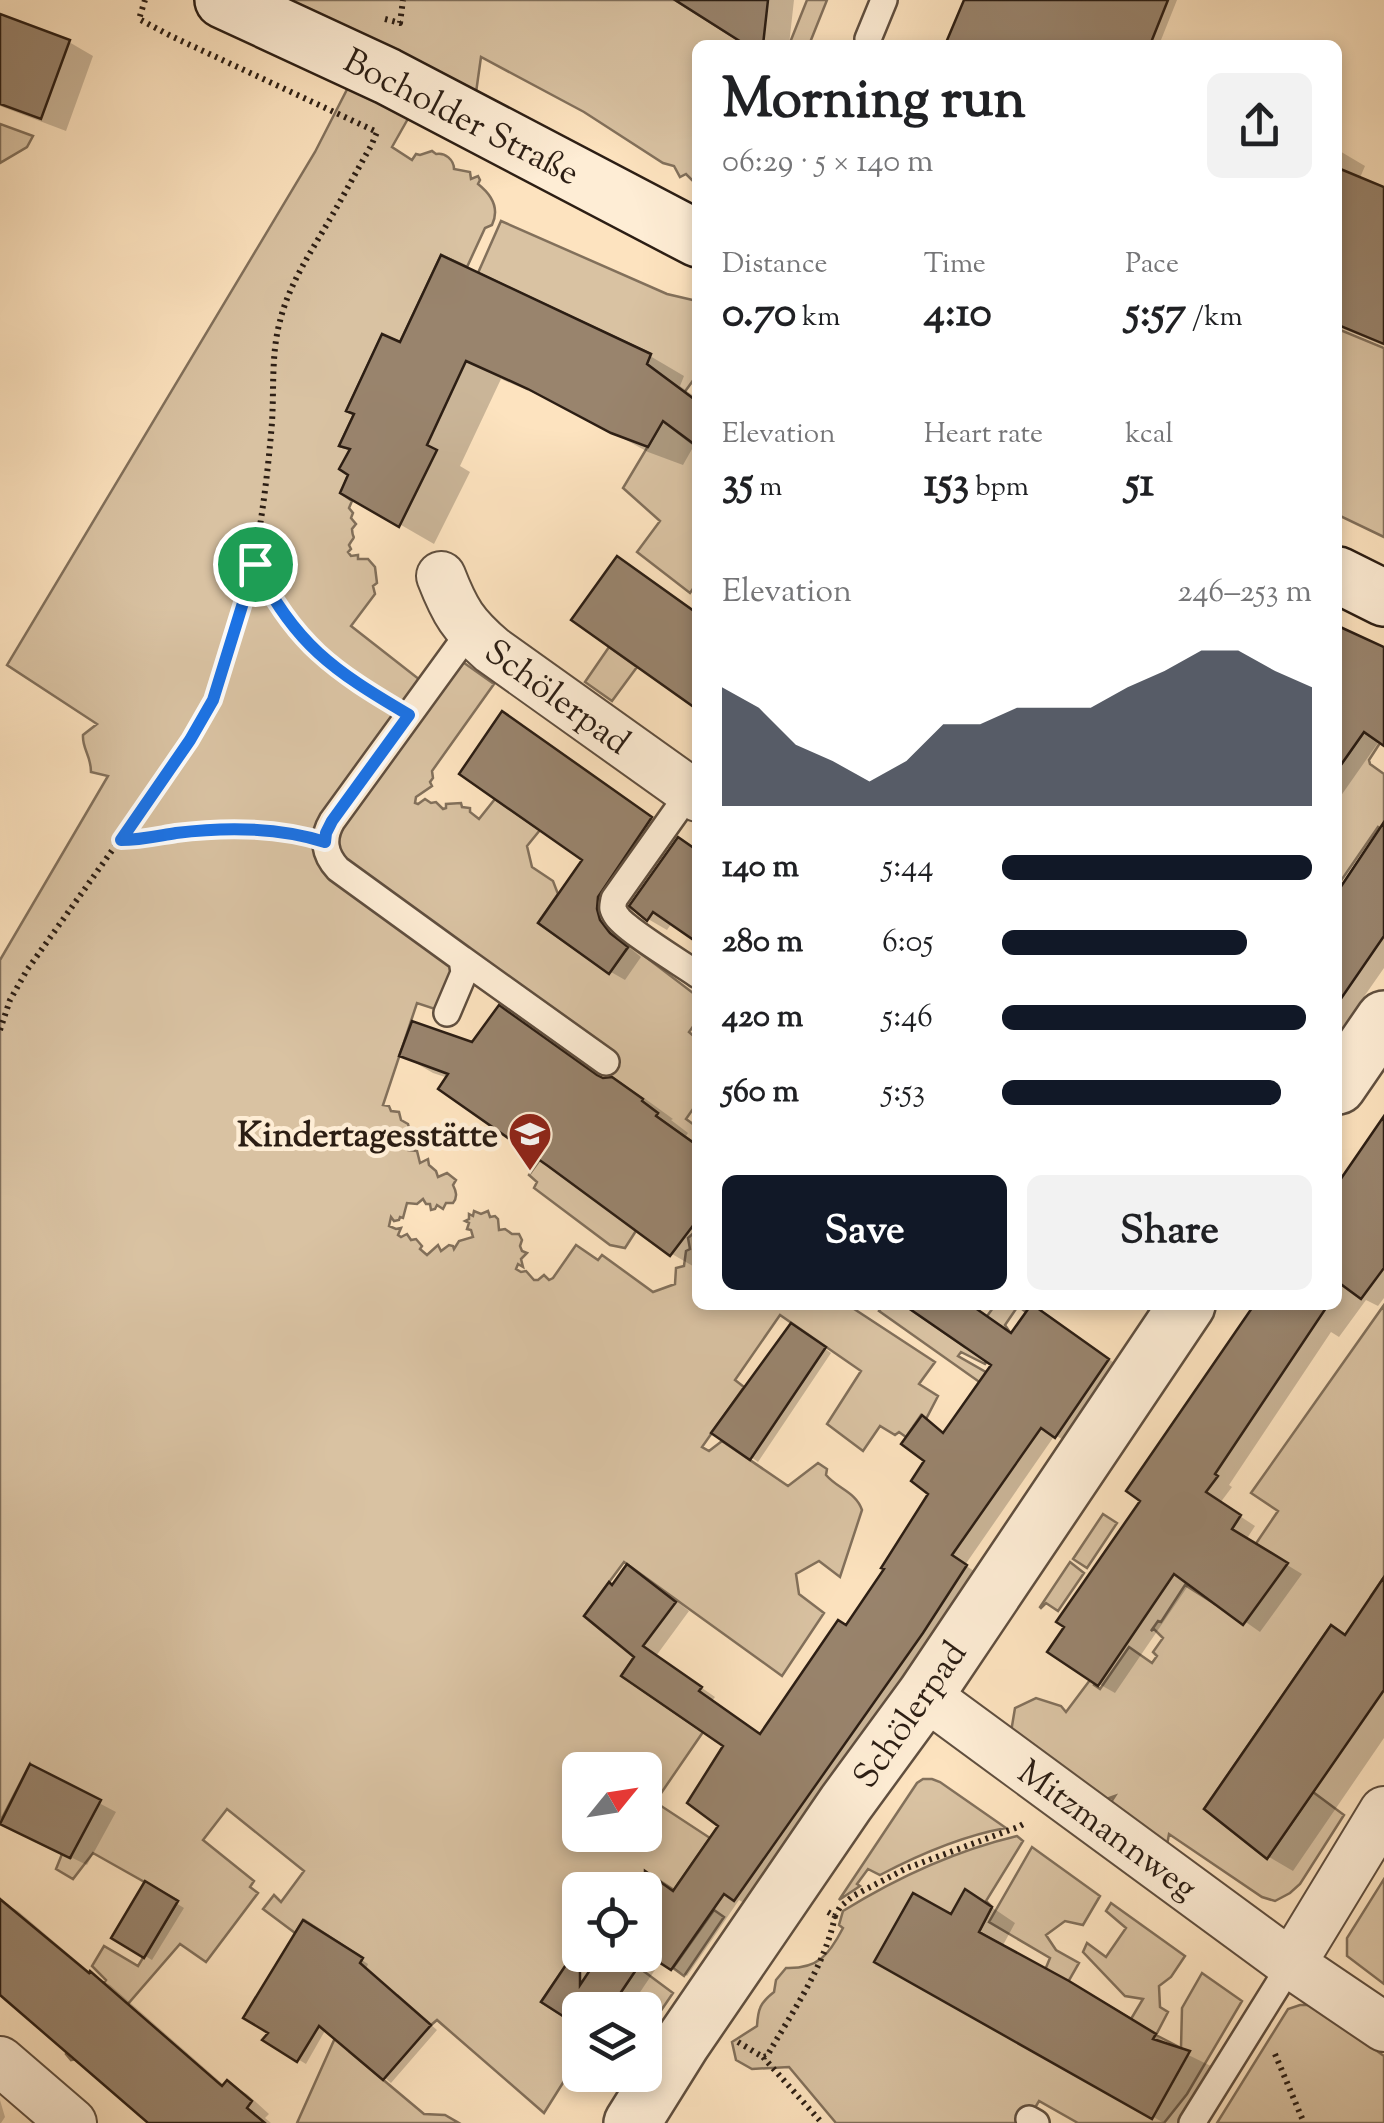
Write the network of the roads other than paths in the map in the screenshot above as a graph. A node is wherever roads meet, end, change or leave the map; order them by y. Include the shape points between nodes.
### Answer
1 (223, 0) edge
2 (884, 0) edge
3 (284, 14) edge
4 (868, 39) dead end
5 (692, 237) edge
6 (441, 576) dead end
7 (1342, 577) edge
8 (1384, 598) edge
9 (470, 630) junction
10 (692, 793) edge
11 (692, 797) edge
12 (462, 959) junction
13 (692, 971) edge
14 (447, 1014) dead end
15 (1384, 1019) edge
16 (606, 1062) dead end
17 (1342, 1080) edge
18 (1184, 1310) edge
19 (924, 1695) junction
20 (1384, 1811) edge
21 (1291, 1964) junction
22 (1384, 2027) edge
23 (0, 2061) edge
24 (56, 2118) edge
25 (632, 2123) edge
26 (1192, 2123) edge

1 - 3 street, Bocholder Straße
2 - 4 lane
3 - 5 street, Bocholder Straße via 387,76
6 - 9 street, Schölerpad
7 - 8 street
9 - 10 street, Schölerpad
9 - 12 lane via 332,821 325,842 338,869
11 - 13 lane via 612,906 625,925
12 - 14 lane via 464,973
12 - 16 lane
15 - 17 street
18 - 19 street, Schölerpad
19 - 21 street, Mitzmannweg
19 - 25 street, Schölerpad
20 - 21 street
21 - 22 street, Mitzmannweg
21 - 26 lane
23 - 24 street

